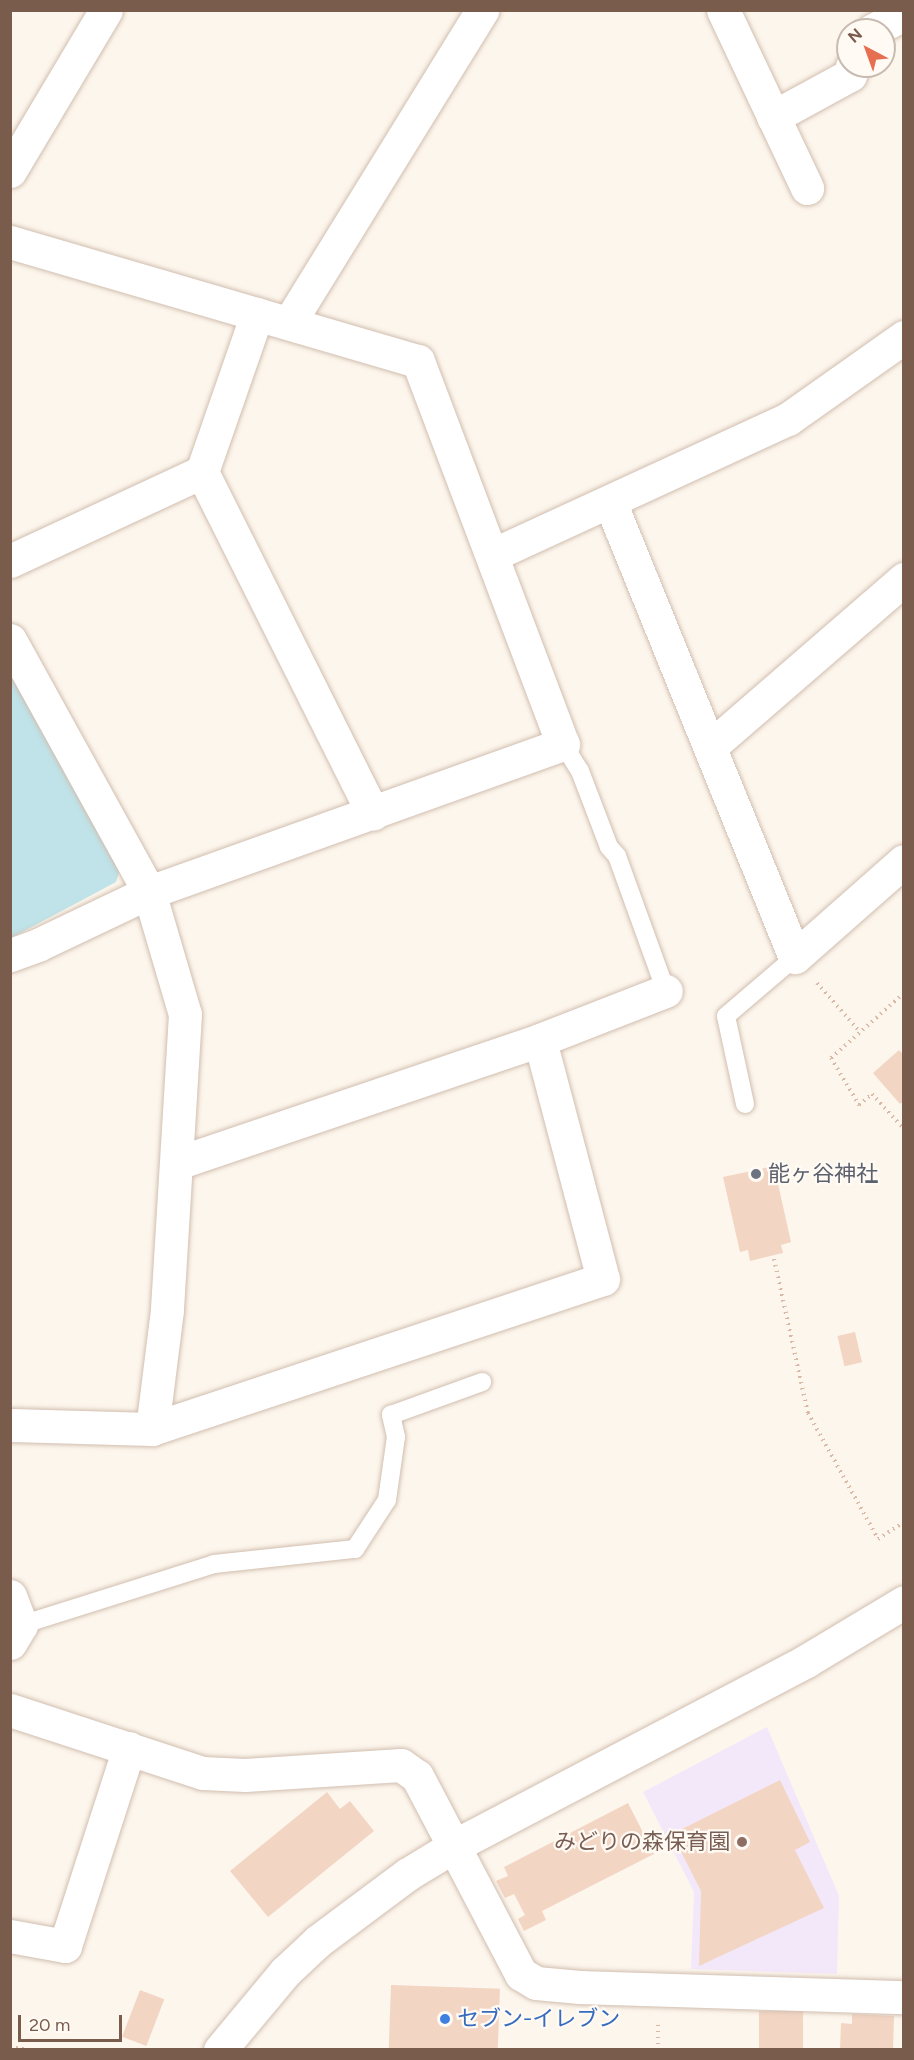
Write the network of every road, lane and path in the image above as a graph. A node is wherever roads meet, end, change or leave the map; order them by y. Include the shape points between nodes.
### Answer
1 (106, 10) edge
2 (482, 10) edge
3 (723, 10) edge
4 (844, 78) edge
5 (773, 117) junction
6 (10, 171) edge
7 (807, 188) dead end
8 (10, 242) edge
9 (256, 314) junction
10 (289, 323) junction
11 (903, 337) edge
12 (202, 472) junction
13 (610, 502) junction
14 (492, 555) junction
15 (10, 561) edge
16 (903, 579) edge
17 (10, 640) edge
18 (563, 744) junction
19 (710, 747) junction
20 (373, 814) junction
21 (903, 861) edge
22 (149, 892) junction
23 (10, 955) edge
24 (795, 957) junction
25 (666, 991) joint
26 (903, 993) edge
27 (860, 1032) junction
28 (540, 1040) junction
29 (745, 1104) dead end
30 (903, 1129) edge
31 (177, 1163) junction
32 (774, 1259) dead end
33 (482, 1382) dead end
34 (10, 1425) edge
35 (152, 1429) junction
36 (903, 1522) edge
37 (903, 1602) edge
38 (14, 1621) edge
39 (10, 1710) edge
40 (129, 1748) junction
41 (454, 1846) junction
42 (10, 1936) edge
43 (903, 1997) edge
44 (10, 2047) edge
45 (28, 2049) edge
46 (220, 2049) edge

1 - 6 street
2 - 10 street
3 - 5 street
4 - 5 street
5 - 7 street
8 - 9 street
9 - 10 street
9 - 12 street
10 - 14 street via 418,361
11 - 13 street via 788,419
12 - 15 street
12 - 20 street
13 - 14 street
13 - 19 street
14 - 18 street
16 - 19 street
17 - 22 street
18 - 20 street
18 - 25 lane via 580,771 609,847 617,856
19 - 24 street
20 - 22 street
21 - 24 street
22 - 23 street
22 - 31 street via 185,1014
24 - 27 path
24 - 29 lane via 726,1016
25 - 28 street
26 - 27 path
27 - 30 path via 831,1058 859,1106 872,1094
28 - 31 street
28 - 35 street via 603,1279
31 - 35 street via 167,1310
32 - 36 path via 808,1413 878,1539
33 - 38 lane via 391,1415 396,1437 387,1500 355,1549 214,1564
34 - 35 street
37 - 41 street via 806,1661
39 - 40 street
40 - 41 street via 203,1773 245,1775 401,1765 417,1776
40 - 42 street via 65,1946
41 - 43 street via 521,1974 536,1983
41 - 46 street via 408,1874 318,1941 276,1982
44 - 45 path

